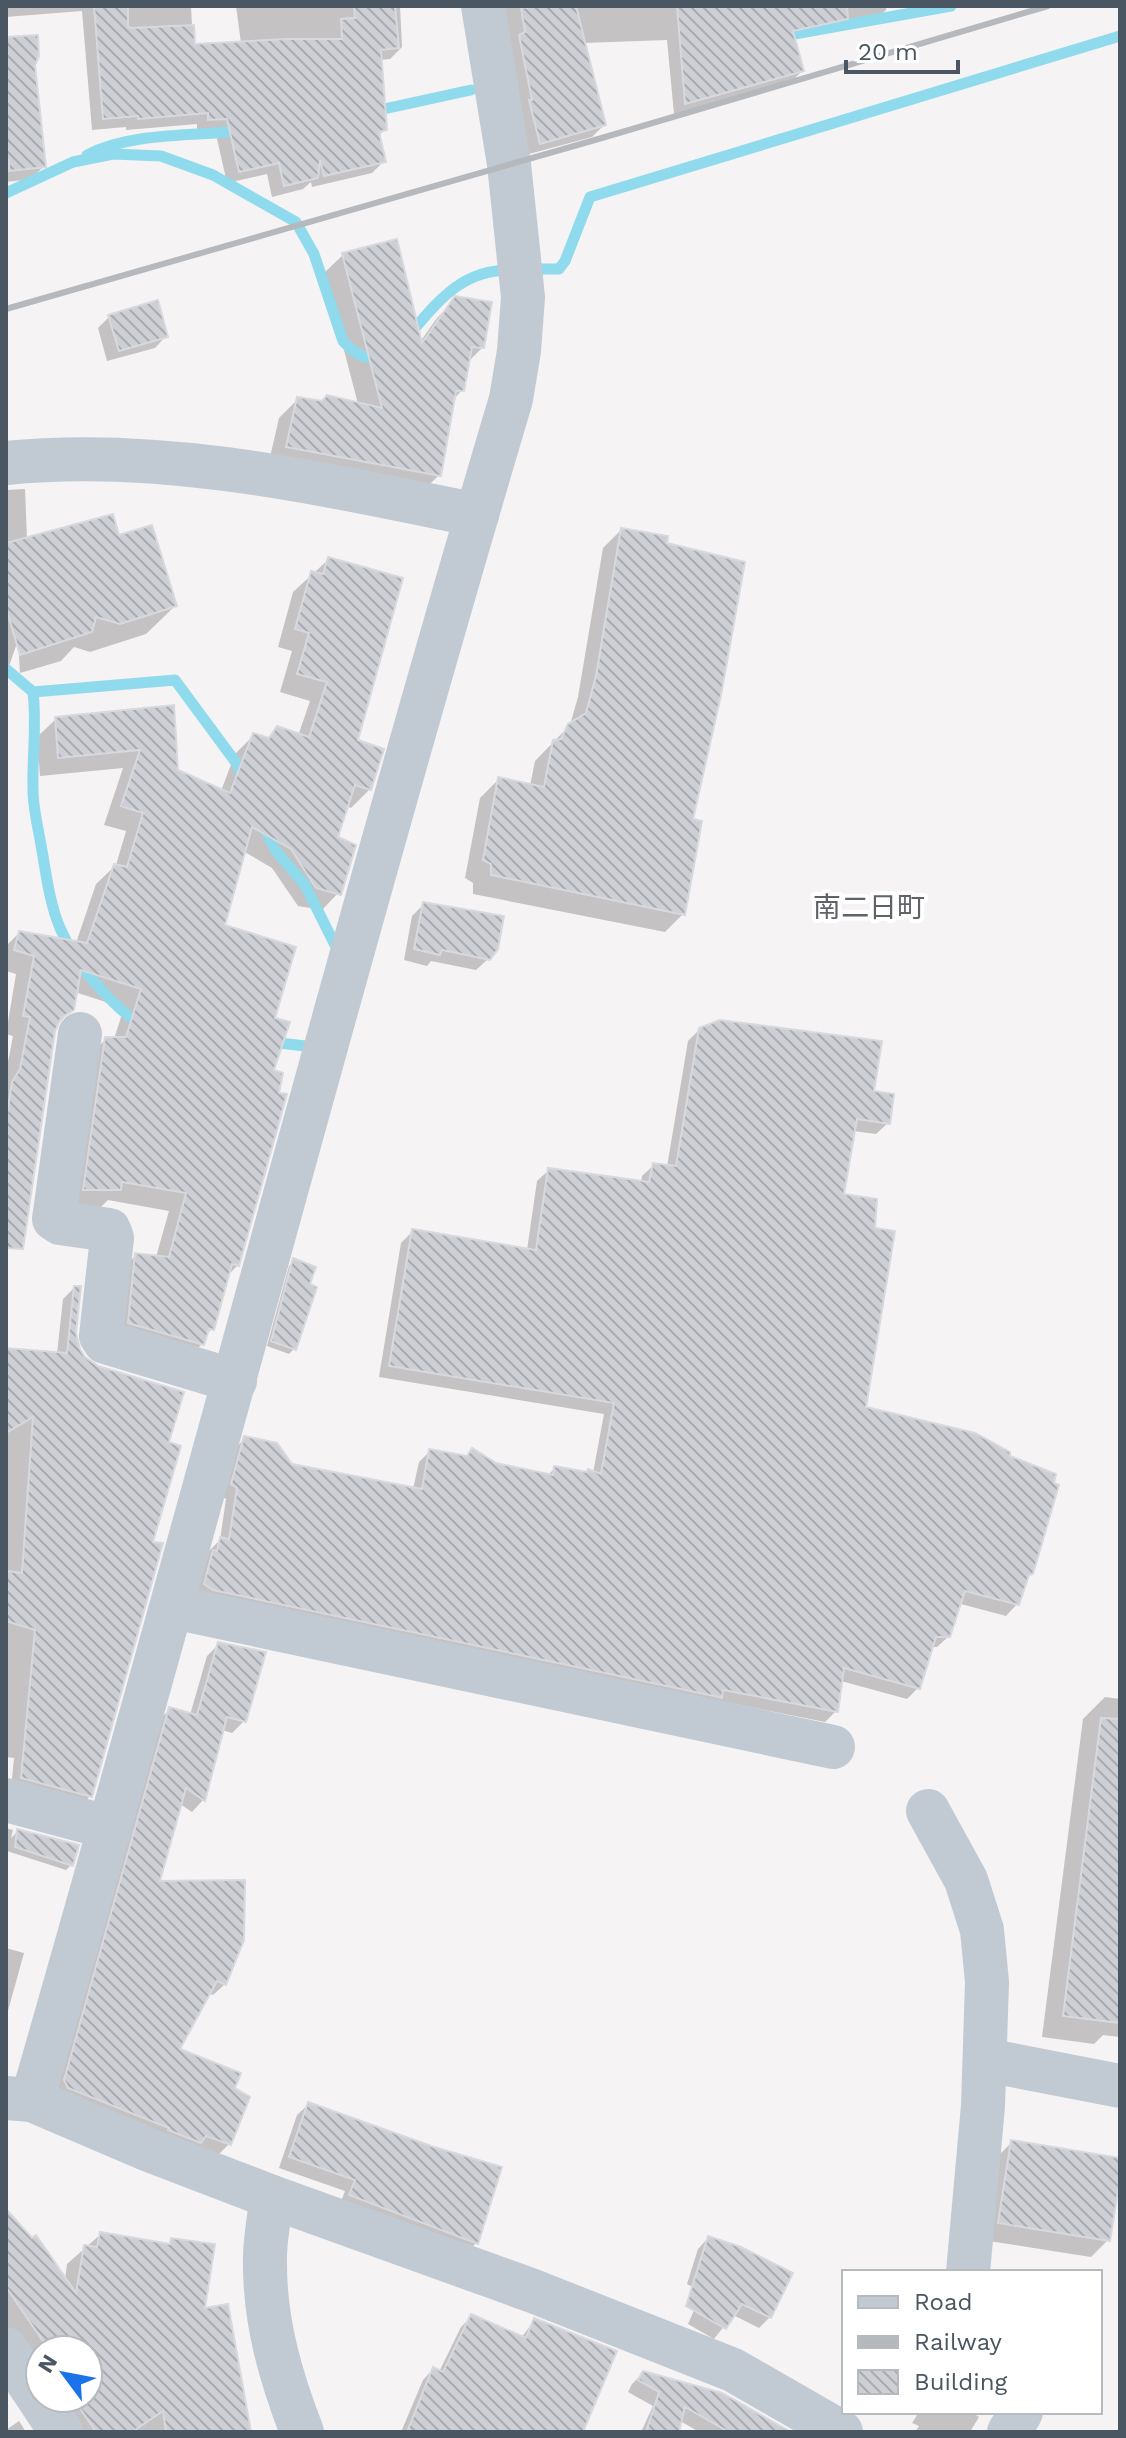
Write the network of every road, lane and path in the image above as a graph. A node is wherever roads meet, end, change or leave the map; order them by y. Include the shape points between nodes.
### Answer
1 (483, 6) edge
2 (6, 463) edge
3 (477, 515) junction
4 (80, 1034) dead end
5 (235, 1381) junction
6 (173, 1607) junction
7 (833, 1747) dead end
8 (6, 1800) edge
9 (928, 1811) dead end
10 (111, 1828) junction
11 (986, 2060) junction
12 (1120, 2086) edge
13 (19, 2099) edge
14 (272, 2197) junction
15 (968, 2270) edge
16 (6, 2349) edge
17 (1020, 2414) edge
18 (61, 2432) edge
19 (302, 2432) edge
20 (841, 2432) edge
21 (1009, 2432) edge

1 - 3 street via 509,164 523,297 511,399
2 - 3 street via 85,458 189,466 304,481
3 - 5 street
4 - 5 street via 54,1219 109,1230 101,1336 105,1342
5 - 6 street
6 - 7 street
6 - 10 street
8 - 10 street
9 - 11 street via 966,1880 982,1930
10 - 13 street
11 - 12 street
11 - 15 street
13 - 14 street
14 - 19 street via 264,2263 269,2317 283,2383
14 - 20 street via 733,2370
16 - 18 street
17 - 21 street

